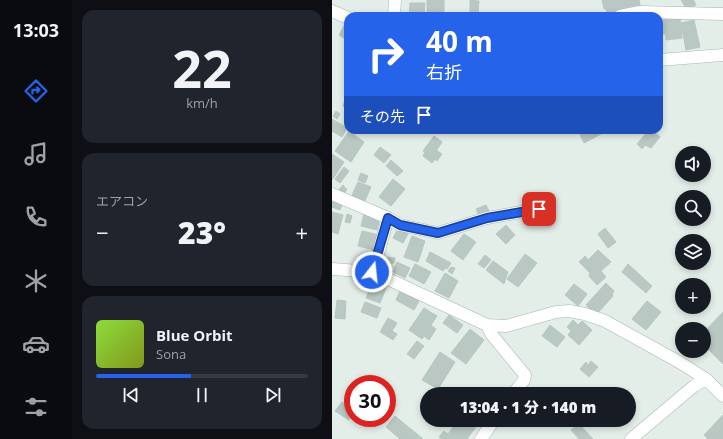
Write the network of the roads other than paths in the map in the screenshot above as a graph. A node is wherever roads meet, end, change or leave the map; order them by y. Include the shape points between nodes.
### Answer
1 (396, 0) edge
2 (332, 11) edge
3 (394, 12) edge
4 (663, 13) edge
5 (723, 14) edge
6 (344, 16) edge
7 (723, 55) edge
8 (663, 60) edge
9 (332, 194) edge
10 (539, 209) dead end
11 (388, 218) junction
12 (332, 269) edge
13 (372, 272) junction
14 (487, 325) junction
15 (706, 379) junction
16 (519, 387) edge
17 (723, 396) edge
18 (489, 427) edge
19 (481, 439) edge
20 (630, 439) edge

1 - 3 street
2 - 6 street
4 - 5 street
7 - 8 street
9 - 11 street
10 - 11 street via 487,218 438,233 400,225
11 - 13 street
12 - 13 street
13 - 14 street
14 - 15 street via 506,326 556,312 585,314 605,321
14 - 16 street via 492,336 525,375
15 - 17 street
15 - 20 street
18 - 19 street

